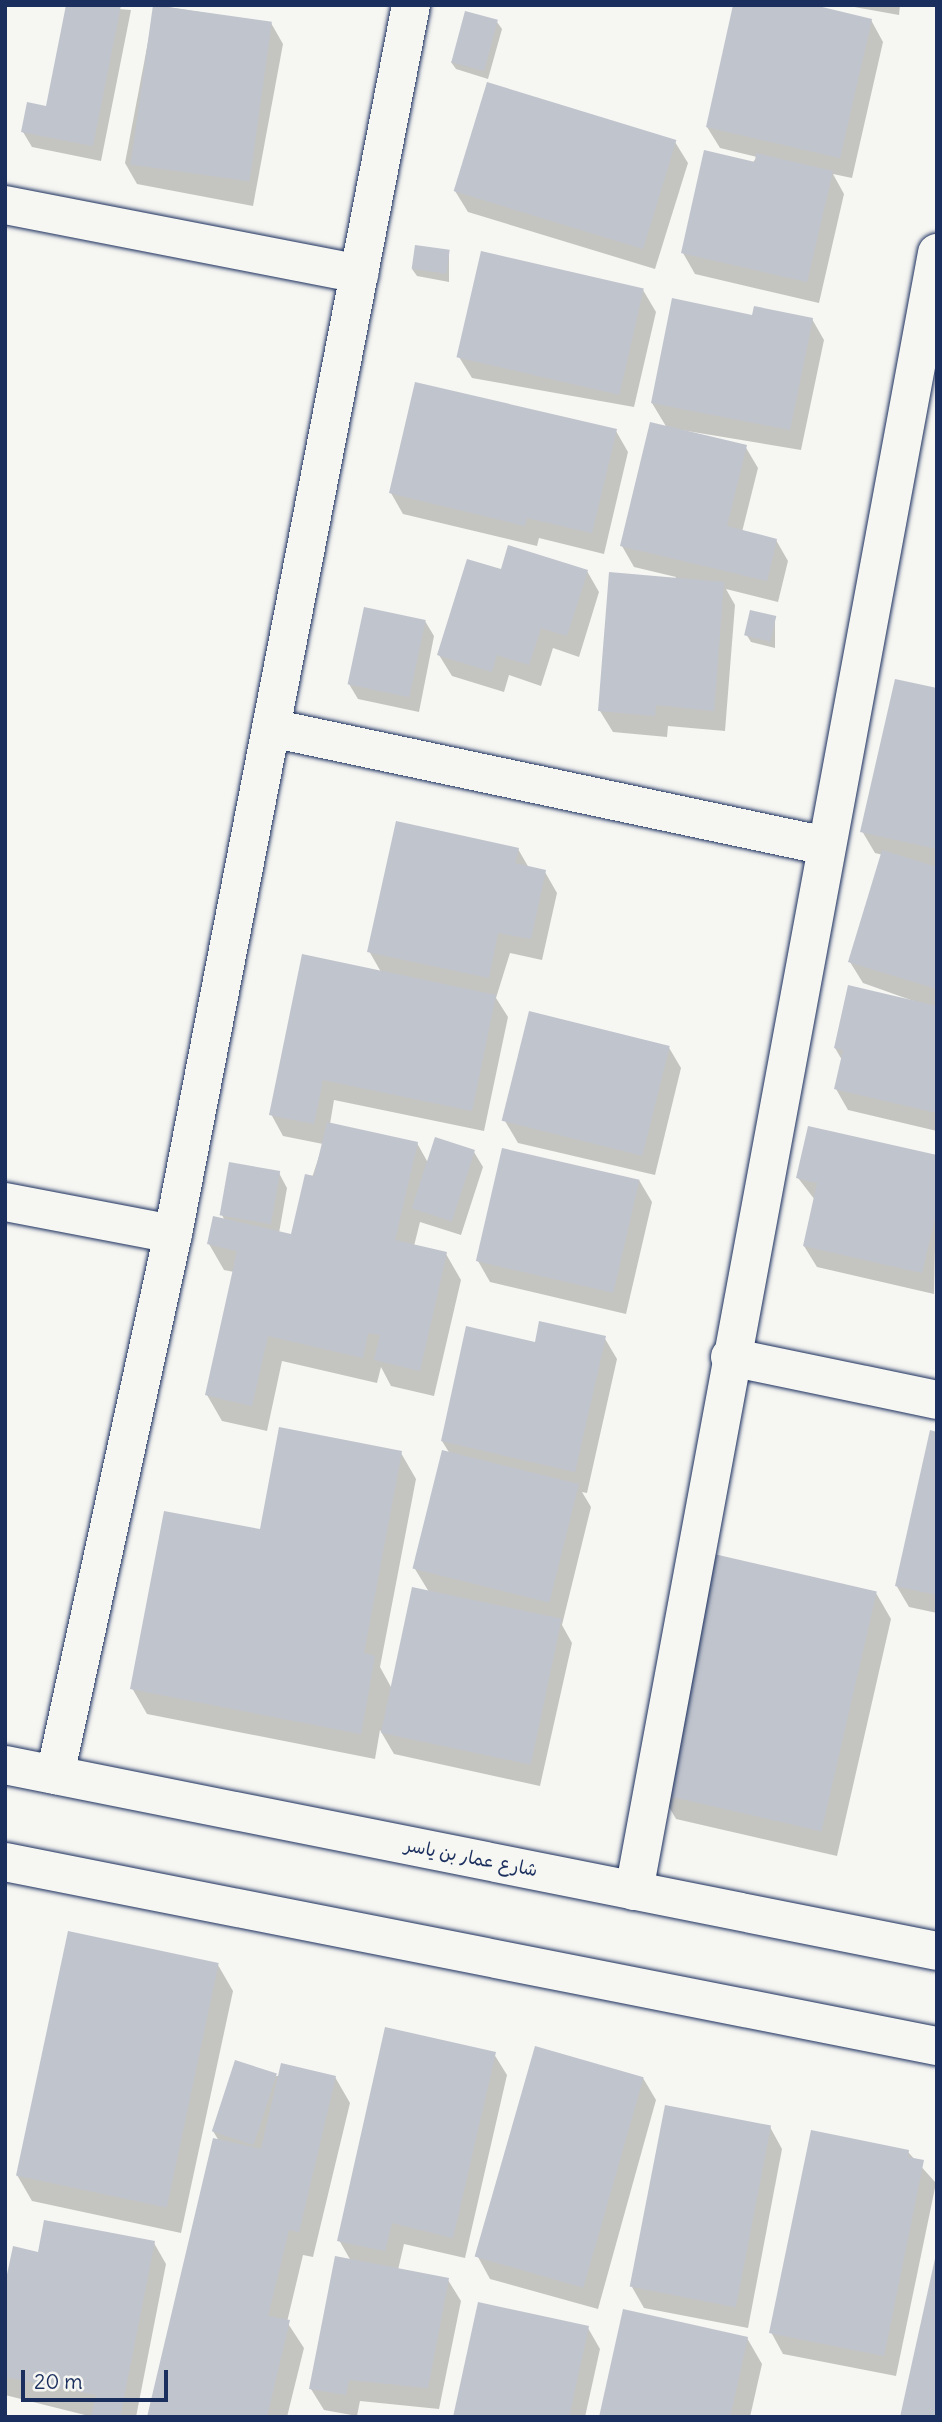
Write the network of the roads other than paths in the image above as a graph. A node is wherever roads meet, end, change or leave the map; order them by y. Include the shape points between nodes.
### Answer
1 (411, 5) edge
2 (5, 205) edge
3 (937, 253) edge
4 (359, 274) junction
5 (271, 728) junction
6 (826, 846) junction
7 (5, 1202) edge
8 (173, 1234) junction
9 (730, 1357) junction
10 (937, 1400) edge
11 (5, 1765) edge
12 (55, 1775) junction
13 (5, 1862) edge
14 (634, 1891) junction
15 (937, 1951) edge
16 (937, 2046) edge

1 - 4 street
2 - 4 street
3 - 6 street
4 - 5 street
5 - 6 street
5 - 8 street
6 - 9 street
7 - 8 street
8 - 12 street
9 - 10 street
9 - 14 street
11 - 12 street, شارع عمار بن ياسر
12 - 14 street, شارع عمار بن ياسر
13 - 16 street
14 - 15 street, شارع عمار بن ياسر

